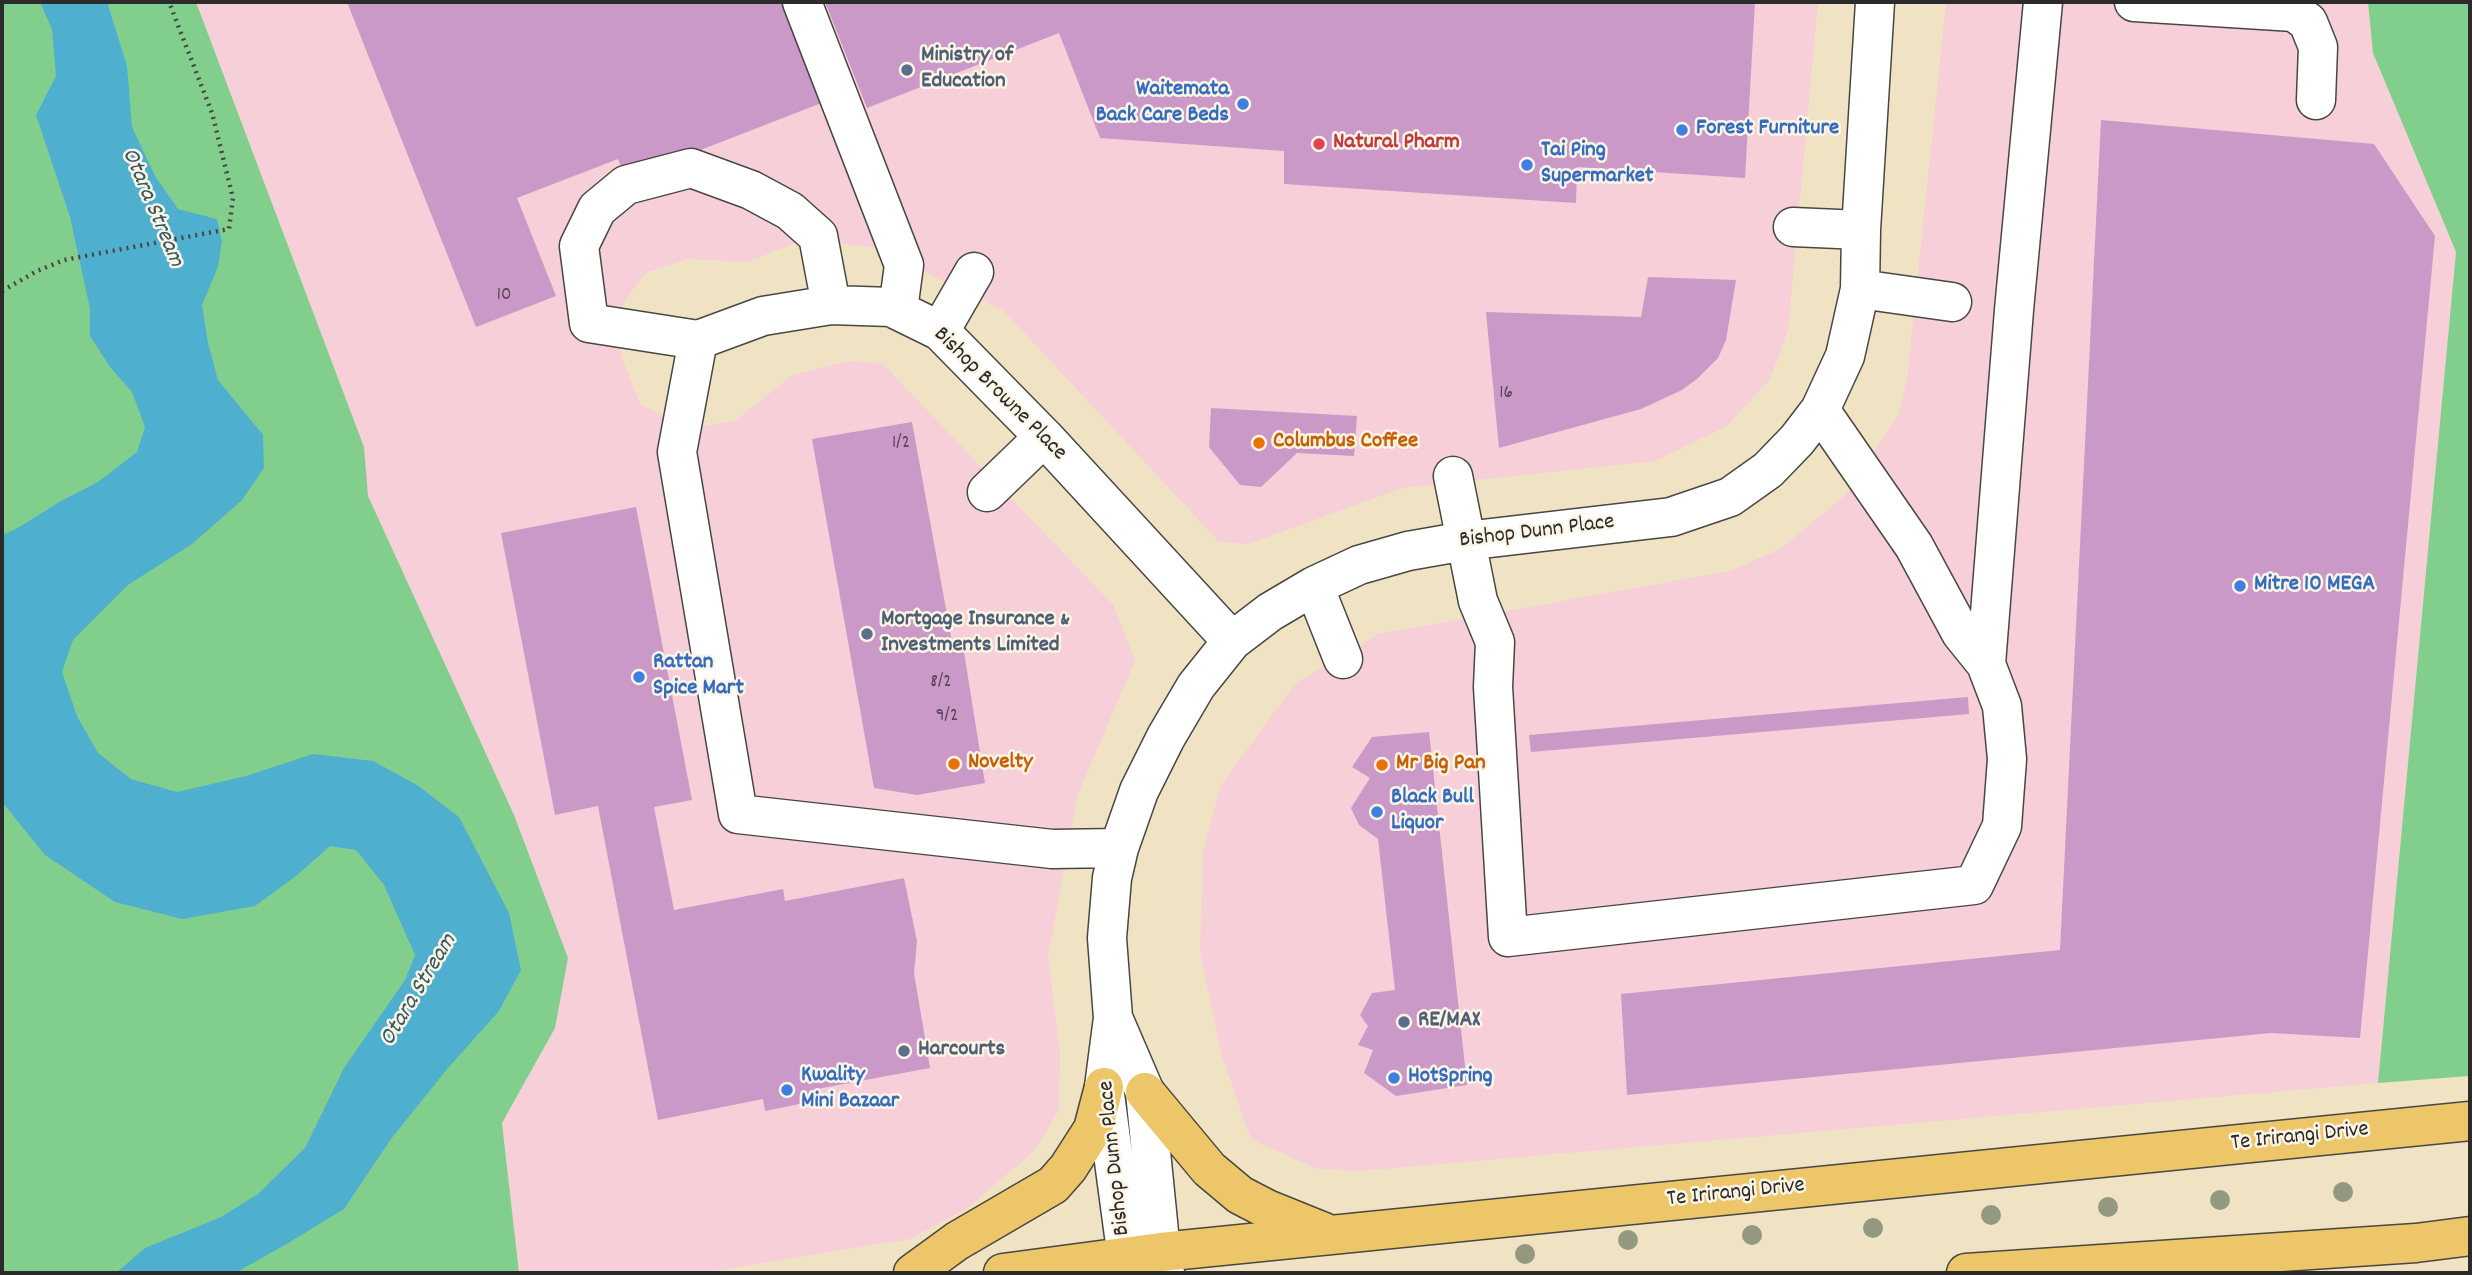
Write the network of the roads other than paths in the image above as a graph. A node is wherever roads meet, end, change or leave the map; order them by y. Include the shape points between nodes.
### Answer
1 (802, 2) edge
2 (1875, 2) edge
3 (2043, 2) edge
4 (2134, 2) edge
5 (2316, 100) dead end
6 (1793, 227) dead end
7 (1861, 230) junction
8 (974, 272) dead end
9 (1860, 289) junction
10 (1952, 302) dead end
11 (831, 305) junction
12 (898, 310) junction
13 (940, 331) junction
14 (698, 340) junction
15 (1820, 410) junction
16 (1044, 437) junction
17 (1452, 476) dead end
18 (987, 492) dead end
19 (1465, 541) junction
20 (1314, 586) junction
21 (1232, 641) junction
22 (1343, 659) dead end
23 (1986, 664) junction
24 (1119, 848) junction
25 (1113, 1018) junction
26 (1104, 1087) junction
27 (1145, 1092) junction
28 (2470, 1121) edge
29 (1331, 1235) junction
30 (2470, 1236) edge
31 (1145, 1264) edge
32 (913, 1273) edge
33 (1003, 1273) edge
34 (1966, 1273) edge

1 - 12 street via 904,265
2 - 7 street, Bishop Dunn Place
3 - 23 street
4 - 5 street via 2294,12 2308,22 2318,47
6 - 7 street
7 - 9 street, Bishop Dunn Place
8 - 13 street
9 - 10 street
9 - 15 street, Bishop Dunn Place via 1845,356
11 - 12 street, Bishop Browne Place
11 - 14 street, Bishop Browne Place via 763,316
11 - 14 street via 818,236 790,211 751,190 691,168 626,185 597,209 579,246 589,323
12 - 13 street, Bishop Browne Place
13 - 16 street, Bishop Browne Place
14 - 24 street via 677,452 738,814 1052,849
15 - 19 street, Bishop Dunn Place via 1768,470 1730,497 1671,517
15 - 23 street via 1913,546 1961,633
16 - 18 street
16 - 21 street, Bishop Browne Place
17 - 19 street
19 - 20 street, Bishop Dunn Place via 1359,565
19 - 23 street via 1478,601 1495,642 1493,687 1508,937 1974,885 2002,826 2007,759 2002,706
20 - 21 street, Bishop Dunn Place
20 - 22 street
21 - 24 street, Bishop Dunn Place via 1196,686 1166,737 1139,791
24 - 25 street, Bishop Dunn Place via 1107,938
25 - 26 street, Bishop Dunn Place
25 - 27 street, Bishop Dunn Place
26 - 31 street, Bishop Dunn Place
26 - 32 main road via 1093,1129 1053,1185 957,1241
27 - 29 main road via 1209,1169 1240,1195
27 - 31 street, Bishop Dunn Place
28 - 29 main road, Te Irirangi Drive
29 - 31 main road, Te Irirangi Drive
30 - 34 main road
31 - 33 main road, Te Irirangi Drive

